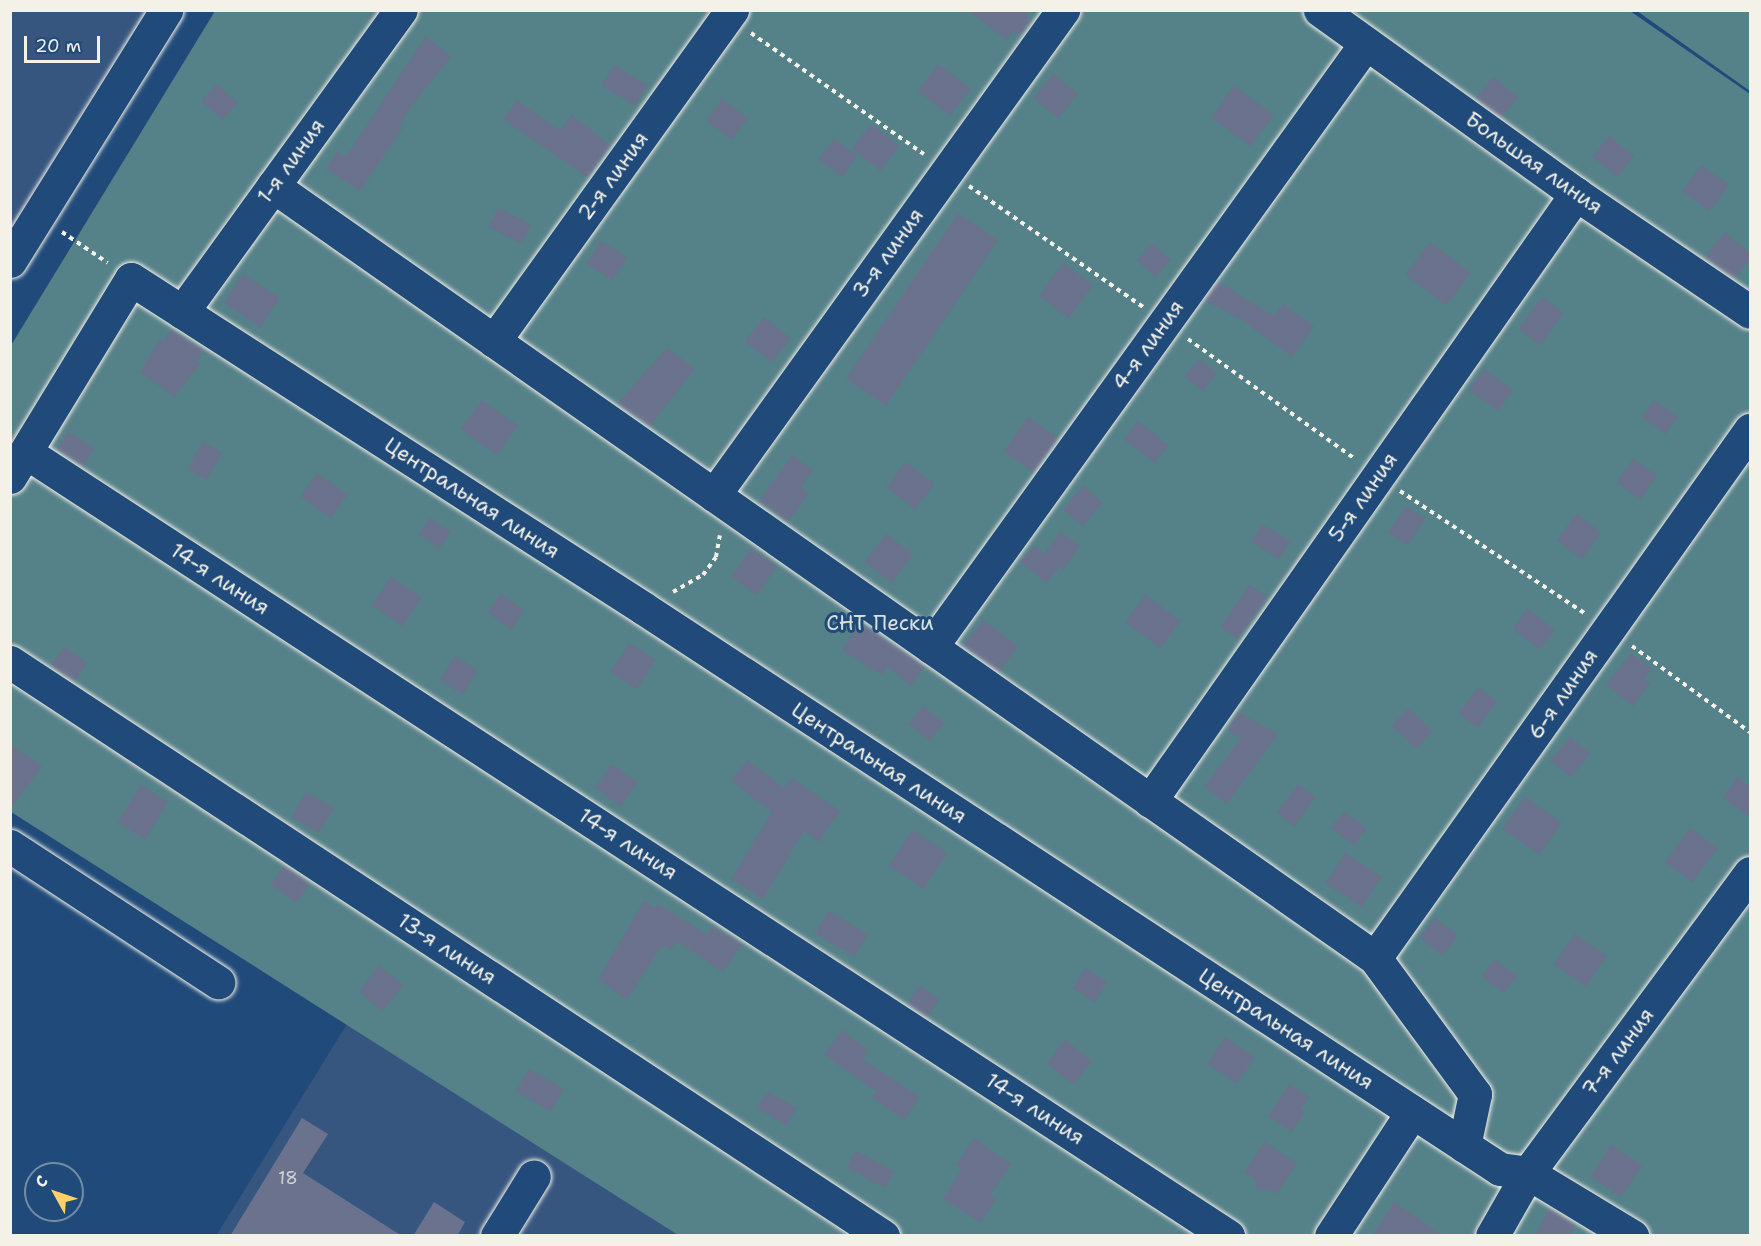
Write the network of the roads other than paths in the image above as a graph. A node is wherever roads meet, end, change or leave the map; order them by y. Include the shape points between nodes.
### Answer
1 (166, 10) edge
2 (401, 10) edge
3 (1063, 10) edge
4 (1320, 10) edge
5 (730, 14) edge
6 (1366, 43) junction
7 (273, 186) junction
8 (1576, 194) junction
9 (10, 261) edge
10 (182, 312) junction
11 (1750, 312) edge
12 (494, 341) junction
13 (1750, 430) edge
14 (19, 465) edge
15 (714, 495) junction
16 (931, 647) junction
17 (10, 662) edge
18 (1150, 801) junction
19 (10, 846) edge
20 (1750, 873) edge
21 (1375, 958) junction
22 (218, 982) dead end
23 (1412, 1112) junction
24 (1464, 1146) junction
25 (1528, 1173) junction
26 (534, 1176) dead end
27 (497, 1236) edge
28 (883, 1236) edge
29 (1228, 1236) edge
30 (1331, 1236) edge
31 (1492, 1236) edge
32 (1632, 1236) edge

1 - 9 street
2 - 7 street, 1-я линия
3 - 15 street, 3-я линия
4 - 6 street, Большая линия
5 - 12 street, 2-я линия
6 - 8 street, Большая линия
6 - 16 street, 4-я линия
7 - 10 street, 1-я линия
7 - 12 street
8 - 11 street, Большая линия
8 - 18 street, 5-я линия
10 - 14 street, Центральная линия via 131,279
10 - 23 street, Центральная линия via 631,600
12 - 15 street
13 - 21 street, 6-я линия
14 - 29 street, 14-я линия
15 - 16 street
16 - 18 street
17 - 28 street, 13-я линия
18 - 21 street
19 - 22 street
20 - 25 street, 7-я линия
21 - 24 street via 1475,1094
23 - 24 street, Центральная линия
23 - 30 street
24 - 25 street, Центральная линия via 1500,1169
25 - 31 street, 7-я линия
25 - 32 street, Центральная линия
26 - 27 street

